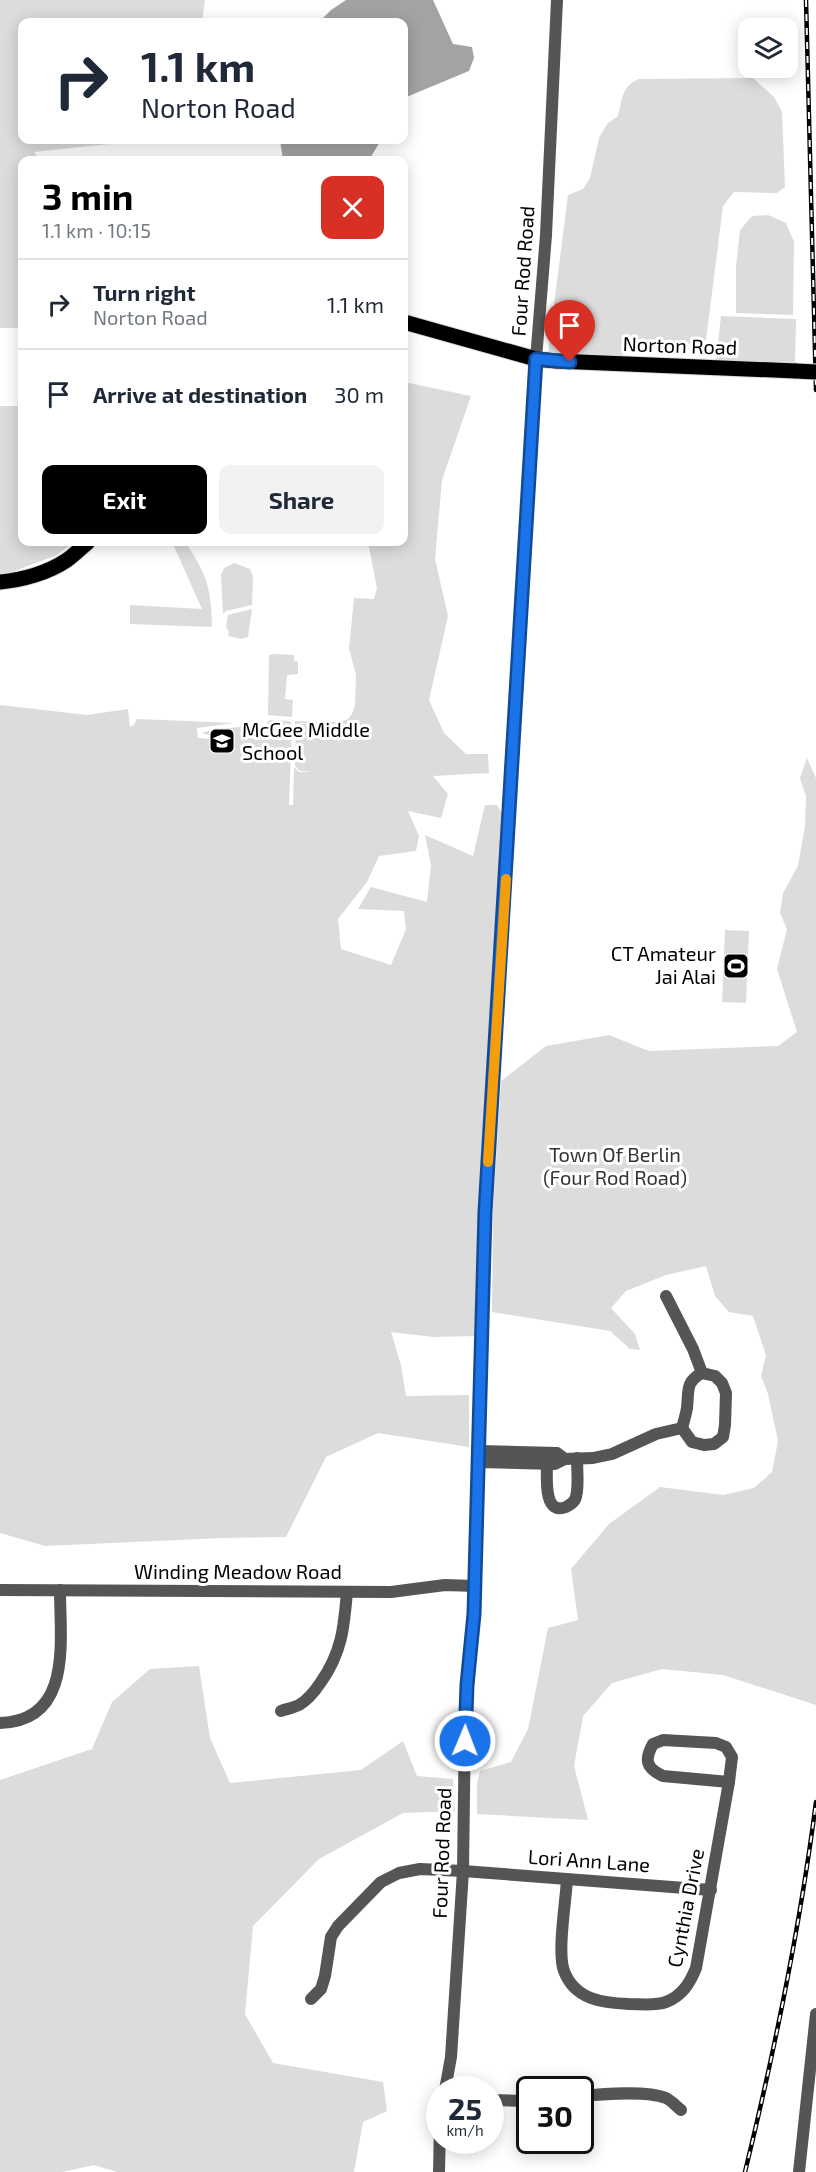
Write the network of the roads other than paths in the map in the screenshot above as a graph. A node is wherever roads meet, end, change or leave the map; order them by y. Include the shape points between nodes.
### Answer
1 (557, 0) edge
2 (408, 323) edge
3 (536, 359) junction
4 (816, 372) edge
5 (83, 546) edge
6 (0, 582) edge
7 (666, 1296) dead end
8 (702, 1372) junction
9 (682, 1428) junction
10 (479, 1457) junction
11 (571, 1458) junction
12 (547, 1464) junction
13 (475, 1586) junction
14 (0, 1590) edge
15 (60, 1590) junction
16 (347, 1592) junction
17 (280, 1711) dead end
18 (0, 1723) edge
19 (729, 1782) junction
20 (463, 1871) junction
21 (567, 1879) junction
22 (711, 1890) junction
23 (311, 1999) dead end
24 (816, 2013) edge
25 (813, 2075) edge
26 (447, 2076) edge
27 (594, 2095) edge
28 (681, 2110) dead end
29 (439, 2154) edge
30 (439, 2172) edge
31 (799, 2172) edge

1 - 3 street, Four Rod Road
2 - 3 main road, Norton Road
3 - 4 main road, Norton Road, bridge
3 - 10 street, Four Rod Road via 485,1212
5 - 6 main road via 49,570
7 - 8 street
8 - 9 street via 687,1387
8 - 9 street via 715,1376 726,1393 723,1437 704,1445 692,1442
9 - 11 street via 656,1434 612,1454
10 - 11 street via 557,1453
10 - 12 street
10 - 13 street, Four Rod Road
11 - 12 street
11 - 12 street via 576,1496 564,1508 549,1501
13 - 16 street, Winding Meadow Road
13 - 20 street, Four Rod Road via 465,1719
14 - 15 street, Winding Meadow Road
15 - 16 street, Winding Meadow Road
15 - 18 street via 60,1666 50,1698 25,1718
16 - 17 street via 338,1652 328,1672 313,1694
19 - 19 street, Cynthia Drive via 732,1757 726,1747 716,1743 663,1740 653,1744 648,1752 647,1763 663,1776
19 - 22 street, Cynthia Drive
20 - 21 street, Lori Ann Lane
20 - 23 street, Lori Ann Lane via 420,1869 381,1882 331,1937 321,1989
20 - 26 street, Four Rod Road
21 - 22 street, Lori Ann Lane
21 - 22 street, Cynthia Drive via 564,1970 583,1995 610,2003 665,2002 691,1982
24 - 25 street
25 - 31 street
27 - 28 street via 658,2096
29 - 30 street

